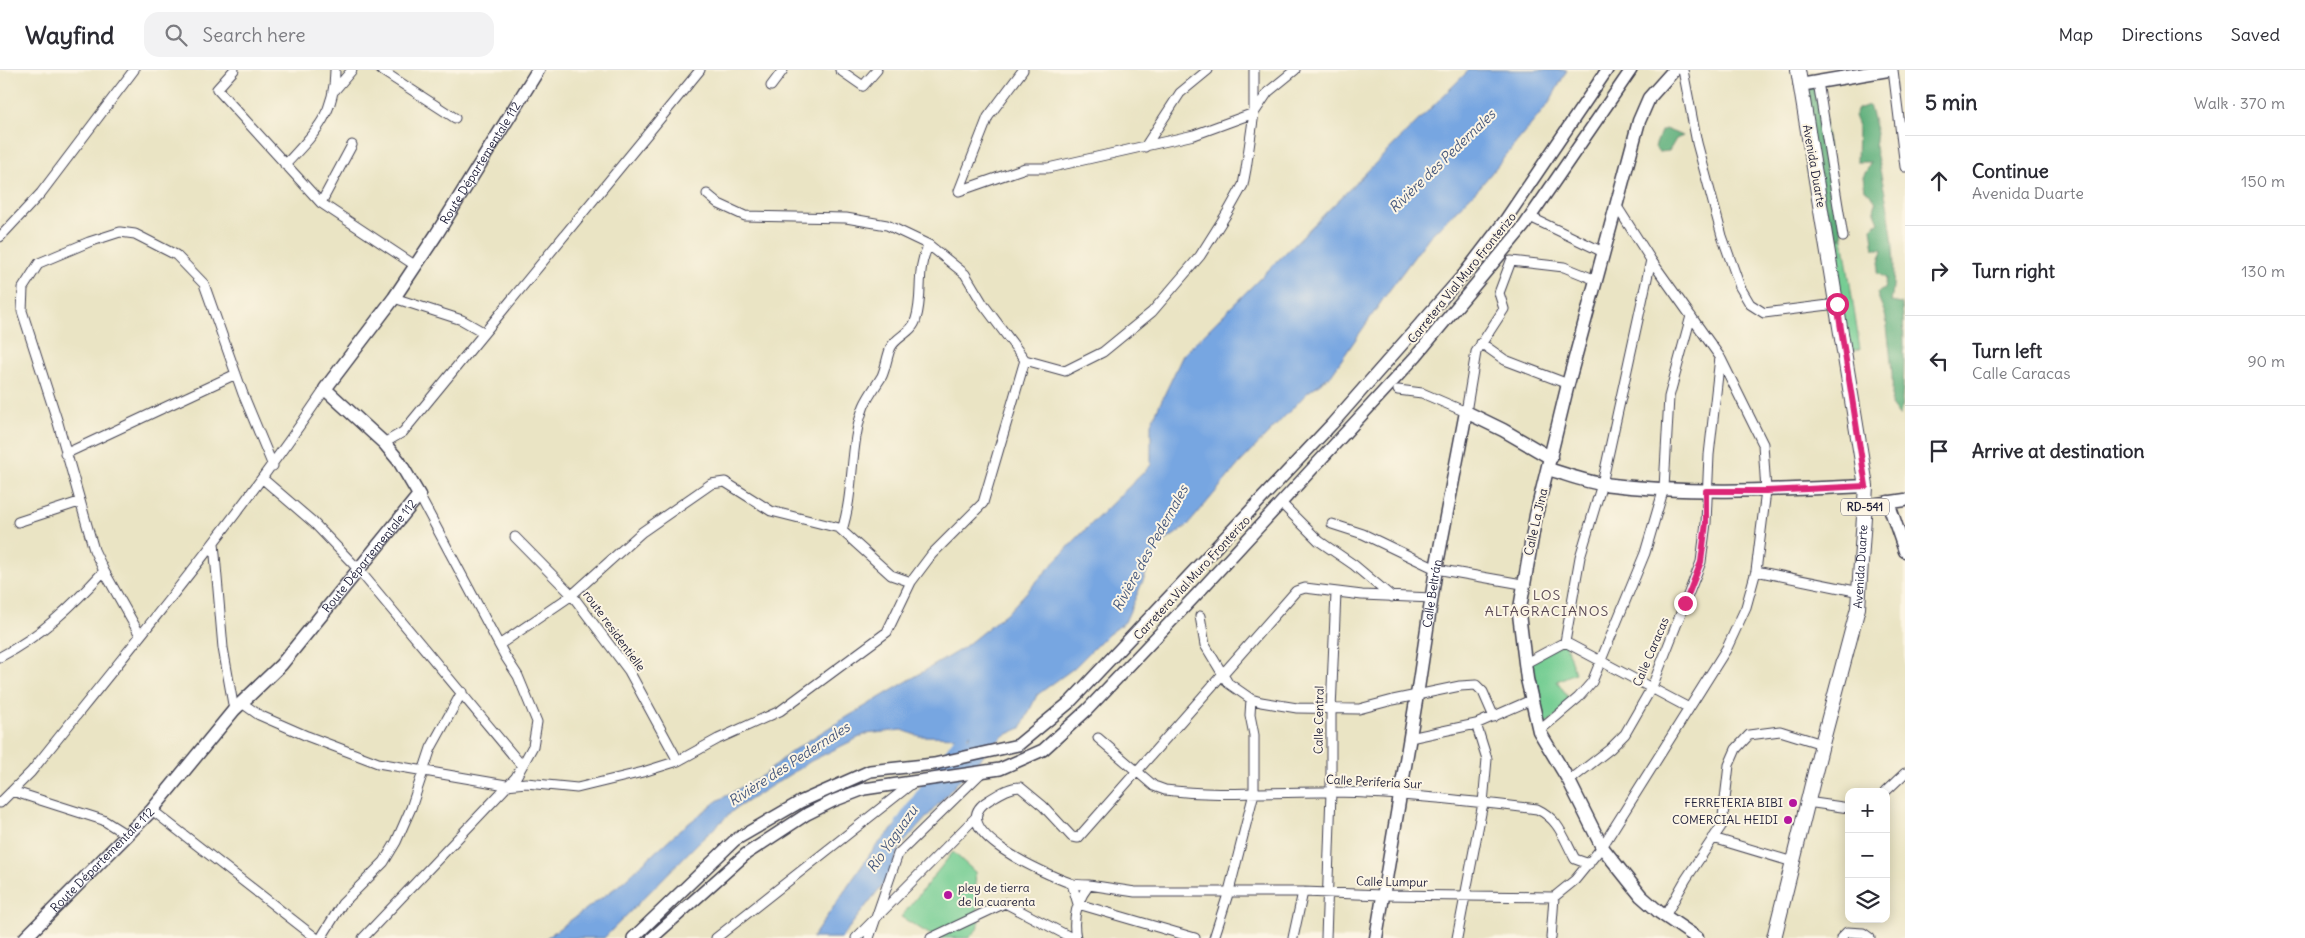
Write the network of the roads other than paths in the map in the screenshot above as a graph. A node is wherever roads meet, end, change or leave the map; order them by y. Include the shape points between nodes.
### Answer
1 (134, 70) edge
2 (234, 70) edge
3 (336, 70) edge
4 (352, 70) edge
5 (381, 70) edge
6 (538, 70) edge
7 (700, 70) edge
8 (783, 70) edge
9 (840, 70) edge
10 (877, 70) edge
11 (1023, 70) edge
12 (1208, 70) edge
13 (1254, 70) edge
14 (1295, 70) edge
15 (1606, 70) edge
16 (1631, 70) edge
17 (1674, 70) edge
18 (1683, 70) edge
19 (1798, 70) edge
20 (1888, 70) edge
21 (1893, 70) edge
22 (1818, 82) junction
23 (1800, 85) junction
24 (771, 86) dead end
25 (335, 90) junction
26 (1254, 113) junction
27 (455, 118) dead end
28 (352, 145) dead end
29 (1144, 147) junction
30 (285, 165) junction
31 (1905, 167) edge
32 (707, 194) dead end
33 (321, 203) junction
34 (1616, 205) junction
35 (1530, 217) junction
36 (0, 237) edge
37 (1843, 237) dead end
38 (929, 245) junction
39 (1603, 252) junction
40 (1651, 260) junction
41 (416, 266) junction
42 (1596, 280) junction
43 (394, 298) junction
44 (1837, 304) junction
45 (1692, 316) junction
46 (483, 332) junction
47 (1480, 343) junction
48 (1720, 357) junction
49 (1025, 360) junction
50 (236, 374) junction
51 (1568, 384) junction
52 (326, 389) junction
53 (1398, 390) dead end
54 (1466, 412) junction
55 (384, 443) junction
56 (65, 454) junction
57 (1549, 464) junction
58 (273, 466) junction
59 (263, 479) junction
60 (1602, 484) junction
61 (1866, 486) junction
62 (1664, 488) junction
63 (1706, 491) junction
64 (1766, 491) junction
65 (419, 495) junction
66 (1905, 500) edge
67 (79, 502) junction
68 (1888, 502) junction
69 (1281, 503) junction
70 (1865, 506) junction
71 (18, 522) dead end
72 (1332, 524) dead end
73 (842, 530) junction
74 (515, 537) dead end
75 (214, 543) junction
76 (1905, 550) edge
77 (358, 569) junction
78 (1436, 569) junction
79 (104, 571) junction
80 (1756, 571) junction
81 (911, 582) junction
82 (1522, 584) junction
83 (1336, 592) junction
84 (1860, 592) junction
85 (572, 595) junction
86 (1392, 597) junction
87 (1433, 598) junction
88 (1200, 616) dead end
89 (140, 635) junction
90 (1565, 642) junction
91 (498, 645) junction
92 (0, 657) edge
93 (1601, 661) junction
94 (1526, 663) junction
95 (1223, 673) junction
96 (1652, 687) junction
97 (462, 692) junction
98 (1418, 695) junction
99 (1251, 699) junction
100 (1532, 700) junction
101 (238, 707) junction
102 (1689, 708) junction
103 (1330, 710) junction
104 (1494, 717) junction
105 (1476, 724) junction
106 (1539, 731) junction
107 (1098, 738) dead end
108 (1410, 738) junction
109 (1822, 744) junction
110 (678, 760) junction
111 (522, 766) junction
112 (423, 771) junction
113 (1136, 771) junction
114 (981, 773) junction
115 (1905, 773) edge
116 (916, 780) junction
117 (1570, 780) junction
118 (506, 785) junction
119 (1888, 788) edge
120 (12, 791) junction
121 (1331, 792) junction
122 (1254, 794) junction
123 (1401, 795) junction
124 (1807, 802) junction
125 (0, 803) edge
126 (1483, 803) junction
127 (1845, 807) edge
128 (152, 810) junction
129 (975, 818) junction
130 (127, 835) junction
131 (1713, 838) junction
132 (1602, 847) junction
133 (1793, 862) junction
134 (1589, 864) junction
135 (1072, 884) junction
136 (1089, 885) junction
137 (1229, 891) junction
138 (1303, 892) junction
139 (1327, 892) junction
140 (1383, 895) junction
141 (1464, 896) junction
142 (1554, 897) junction
143 (1078, 904) junction
144 (1665, 916) junction
145 (1068, 937) edge
146 (25, 938) edge
147 (316, 938) edge
148 (321, 938) edge
149 (363, 938) edge
150 (633, 938) edge
151 (652, 938) edge
152 (716, 938) edge
153 (856, 938) edge
154 (870, 938) edge
155 (931, 938) edge
156 (1076, 938) edge
157 (1195, 938) edge
158 (1214, 938) edge
159 (1293, 938) edge
160 (1326, 938) edge
161 (1376, 938) edge
162 (1458, 938) edge
163 (1551, 938) edge
164 (1695, 938) edge
165 (1774, 938) edge
166 (1840, 938) edge
167 (1870, 938) edge

1 - 36 street via 41,192
2 - 30 street via 217,89
3 - 25 street
4 - 25 street
5 - 27 street
6 - 41 main road, Route Départementale 112
7 - 46 street
8 - 24 street
9 - 10 street via 863,86
11 - 29 street via 988,116 958,191 1025,168 1048,168
12 - 29 street via 1180,93
13 - 26 street
14 - 26 street via 1268,92
15 - 150 street, Carretera Vial Muro Fronterizo via 1506,219 1464,274 1332,424 1070,702 1018,746 934,764 870,771 800,802 735,840
16 - 35 street, Carretera Vial Muro Fronterizo
17 - 34 main road, Calle La Jina via 1649,98 1639,121
18 - 44 street via 1697,143 1722,236 1740,287 1750,304 1764,313
19 - 23 main road, Avenida Duarte / RD-541
20 - 22 main road
21 - 31 street
22 - 23 main road
22 - 37 street
23 - 44 main road, Avenida Duarte / RD-541
25 - 30 street via 319,128
26 - 29 street via 1194,135
26 - 49 street via 1244,184 1200,256 1152,312 1103,352 1065,371
28 - 33 street
30 - 33 street
32 - 38 street via 719,204 745,216 846,218 887,225
33 - 41 street
34 - 39 main road, Calle La Jina
34 - 40 street
35 - 39 street
35 - 69 street, Carretera Vial Muro Fronterizo via 1416,356
38 - 49 street via 965,274
38 - 73 street via 920,269 916,322 891,348 882,376 864,406 856,436 848,510
39 - 42 main road, Calle La Jina
40 - 45 street
40 - 60 street
41 - 43 main road, Route Départementale 112
42 - 47 street, Calle Beltrán via 1564,267 1511,261 1499,293 1504,310
42 - 51 main road, Calle La Jina
43 - 46 street via 462,320
43 - 52 main road, Route Départementale 112
44 - 61 main road, Avenida Duarte / RD-541
45 - 48 street
45 - 62 street via 1668,397
46 - 55 street via 403,432
47 - 51 street via 1505,360
47 - 54 street, Calle Beltrán
48 - 63 street, Calle Caracas
48 - 64 street via 1763,444
49 - 81 street via 983,503 932,554
50 - 56 street
50 - 56 street via 204,284 176,255 154,242 120,232 39,263 23,288 22,311
50 - 58 street
51 - 57 main road, Calle La Jina
52 - 55 main road, Route Départementale 112
52 - 58 street
53 - 54 street via 1422,393
54 - 57 main road via 1503,430
54 - 78 main road, Calle Beltrán
55 - 65 main road, Route Départementale 112
56 - 67 street
57 - 60 main road
57 - 82 main road, Calle La Jina
58 - 59 street
59 - 75 street
59 - 77 street via 313,522
60 - 62 main road
60 - 90 street via 1580,557
61 - 64 main road
61 - 70 main road, Avenida Duarte / RD-541
62 - 63 main road
62 - 93 street via 1645,553
63 - 64 main road
63 - 96 street, Calle Caracas via 1701,562
64 - 80 street
65 - 77 main road, Route Départementale 112
65 - 91 street
66 - 68 main road
67 - 71 street
67 - 79 street
68 - 70 main road
68 - 76 main road
69 - 86 street via 1318,541 1354,565
69 - 114 street, Carretera Vial Muro Fronterizo via 1087,710 1043,750 1000,769
70 - 84 main road, Avenida Duarte / RD-541
72 - 78 street via 1363,534
73 - 81 street via 891,576
73 - 85 street via 771,511 725,482 717,482 642,532
74 - 85 street
75 - 89 street
75 - 101 street via 223,648
77 - 97 street
77 - 101 main road, Route Départementale 112 via 281,665
78 - 82 street
78 - 87 main road, Calle Beltrán
79 - 89 street
79 - 92 street via 71,606 29,641
80 - 84 street
80 - 102 street via 1746,607 1727,648
81 - 110 street via 886,632 780,711
82 - 94 main road, Calle La Jina via 1519,614
83 - 86 street
83 - 95 street via 1305,588 1296,591
83 - 103 street, Calle Central
84 - 109 main road, Avenida Duarte / RD-541
85 - 91 street, route residentielle
85 - 110 street, route residentielle via 629,672
86 - 87 street
87 - 98 main road, Calle Beltrán
88 - 95 street via 1205,645
89 - 120 street via 31,772
90 - 93 street
90 - 94 street
91 - 111 street via 518,676 537,722 533,746
93 - 96 street
93 - 106 street via 1592,682 1578,698
94 - 100 main road, Calle La Jina
95 - 99 street via 1232,687
95 - 113 street
96 - 102 street
96 - 117 street, Calle Caracas via 1625,734
97 - 111 street
97 - 112 street via 437,736
98 - 103 street via 1360,709
98 - 104 street via 1476,685 1484,692
98 - 108 main road, Calle Beltrán
99 - 103 street via 1297,708
99 - 122 street
100 - 104 street
100 - 106 main road, Calle La Jina
101 - 112 street via 378,763
101 - 128 main road, Route Départementale 112
102 - 132 street
103 - 121 street, Calle Central
104 - 105 street
105 - 108 street
105 - 126 street via 1487,759
106 - 117 main road, Calle La Jina
107 - 113 street, Calle Periferia Sur
108 - 123 main road, Calle Beltrán
109 - 124 main road, Avenida Duarte / RD-541
109 - 131 street via 1780,731 1749,735 1728,765 1722,825
110 - 118 street via 577,788 526,783
111 - 118 street
112 - 118 street
112 - 148 street via 405,824 384,862 342,904
113 - 122 street, Calle Periferia Sur via 1154,786 1165,790
113 - 129 street via 1078,838 1072,837 1020,787 1012,787 981,805
114 - 116 street, Carretera Vial Muro Fronterizo
114 - 154 street via 898,854
115 - 119 street
116 - 151 street, Carretera Vial Muro Fronterizo via 864,790 807,814 746,854
116 - 152 street
117 - 132 main road, Calle La Jina
118 - 149 street
120 - 125 street
120 - 130 street via 103,820
121 - 122 street, Calle Periferia Sur
121 - 123 street, Calle Periferia Sur
121 - 139 street, Calle Central
122 - 137 street
123 - 126 street, Calle Periferia Sur
123 - 140 main road, Calle Beltrán
124 - 127 street
124 - 133 main road, Avenida Duarte / RD-541
126 - 134 street, Calle Periferia Sur via 1537,809 1547,814 1557,822 1575,859
126 - 141 street
128 - 130 main road, Route Départementale 112
128 - 147 street
129 - 135 street via 976,825 988,839 1009,854
129 - 153 street
130 - 146 main road, Route Départementale 112
131 - 133 street
131 - 144 street
132 - 134 street
132 - 144 main road, Calle La Jina via 1635,889
133 - 165 main road, Avenida Duarte / RD-541
134 - 142 street
135 - 136 street, Calle Lumpur
135 - 143 street
136 - 137 street, Calle Lumpur via 1134,892
136 - 143 street
137 - 138 street, Calle Lumpur
137 - 158 street
138 - 139 street, Calle Lumpur
138 - 159 street
139 - 140 street, Calle Lumpur
139 - 160 street, Calle Central
140 - 141 street, Calle Lumpur
140 - 161 main road, Calle Beltrán
141 - 142 street, Calle Lumpur
141 - 162 street
142 - 163 street
143 - 156 street via 1074,925
143 - 157 street
144 - 164 main road, Calle La Jina
145 - 155 street via 1005,903
166 - 167 street via 1855,931

